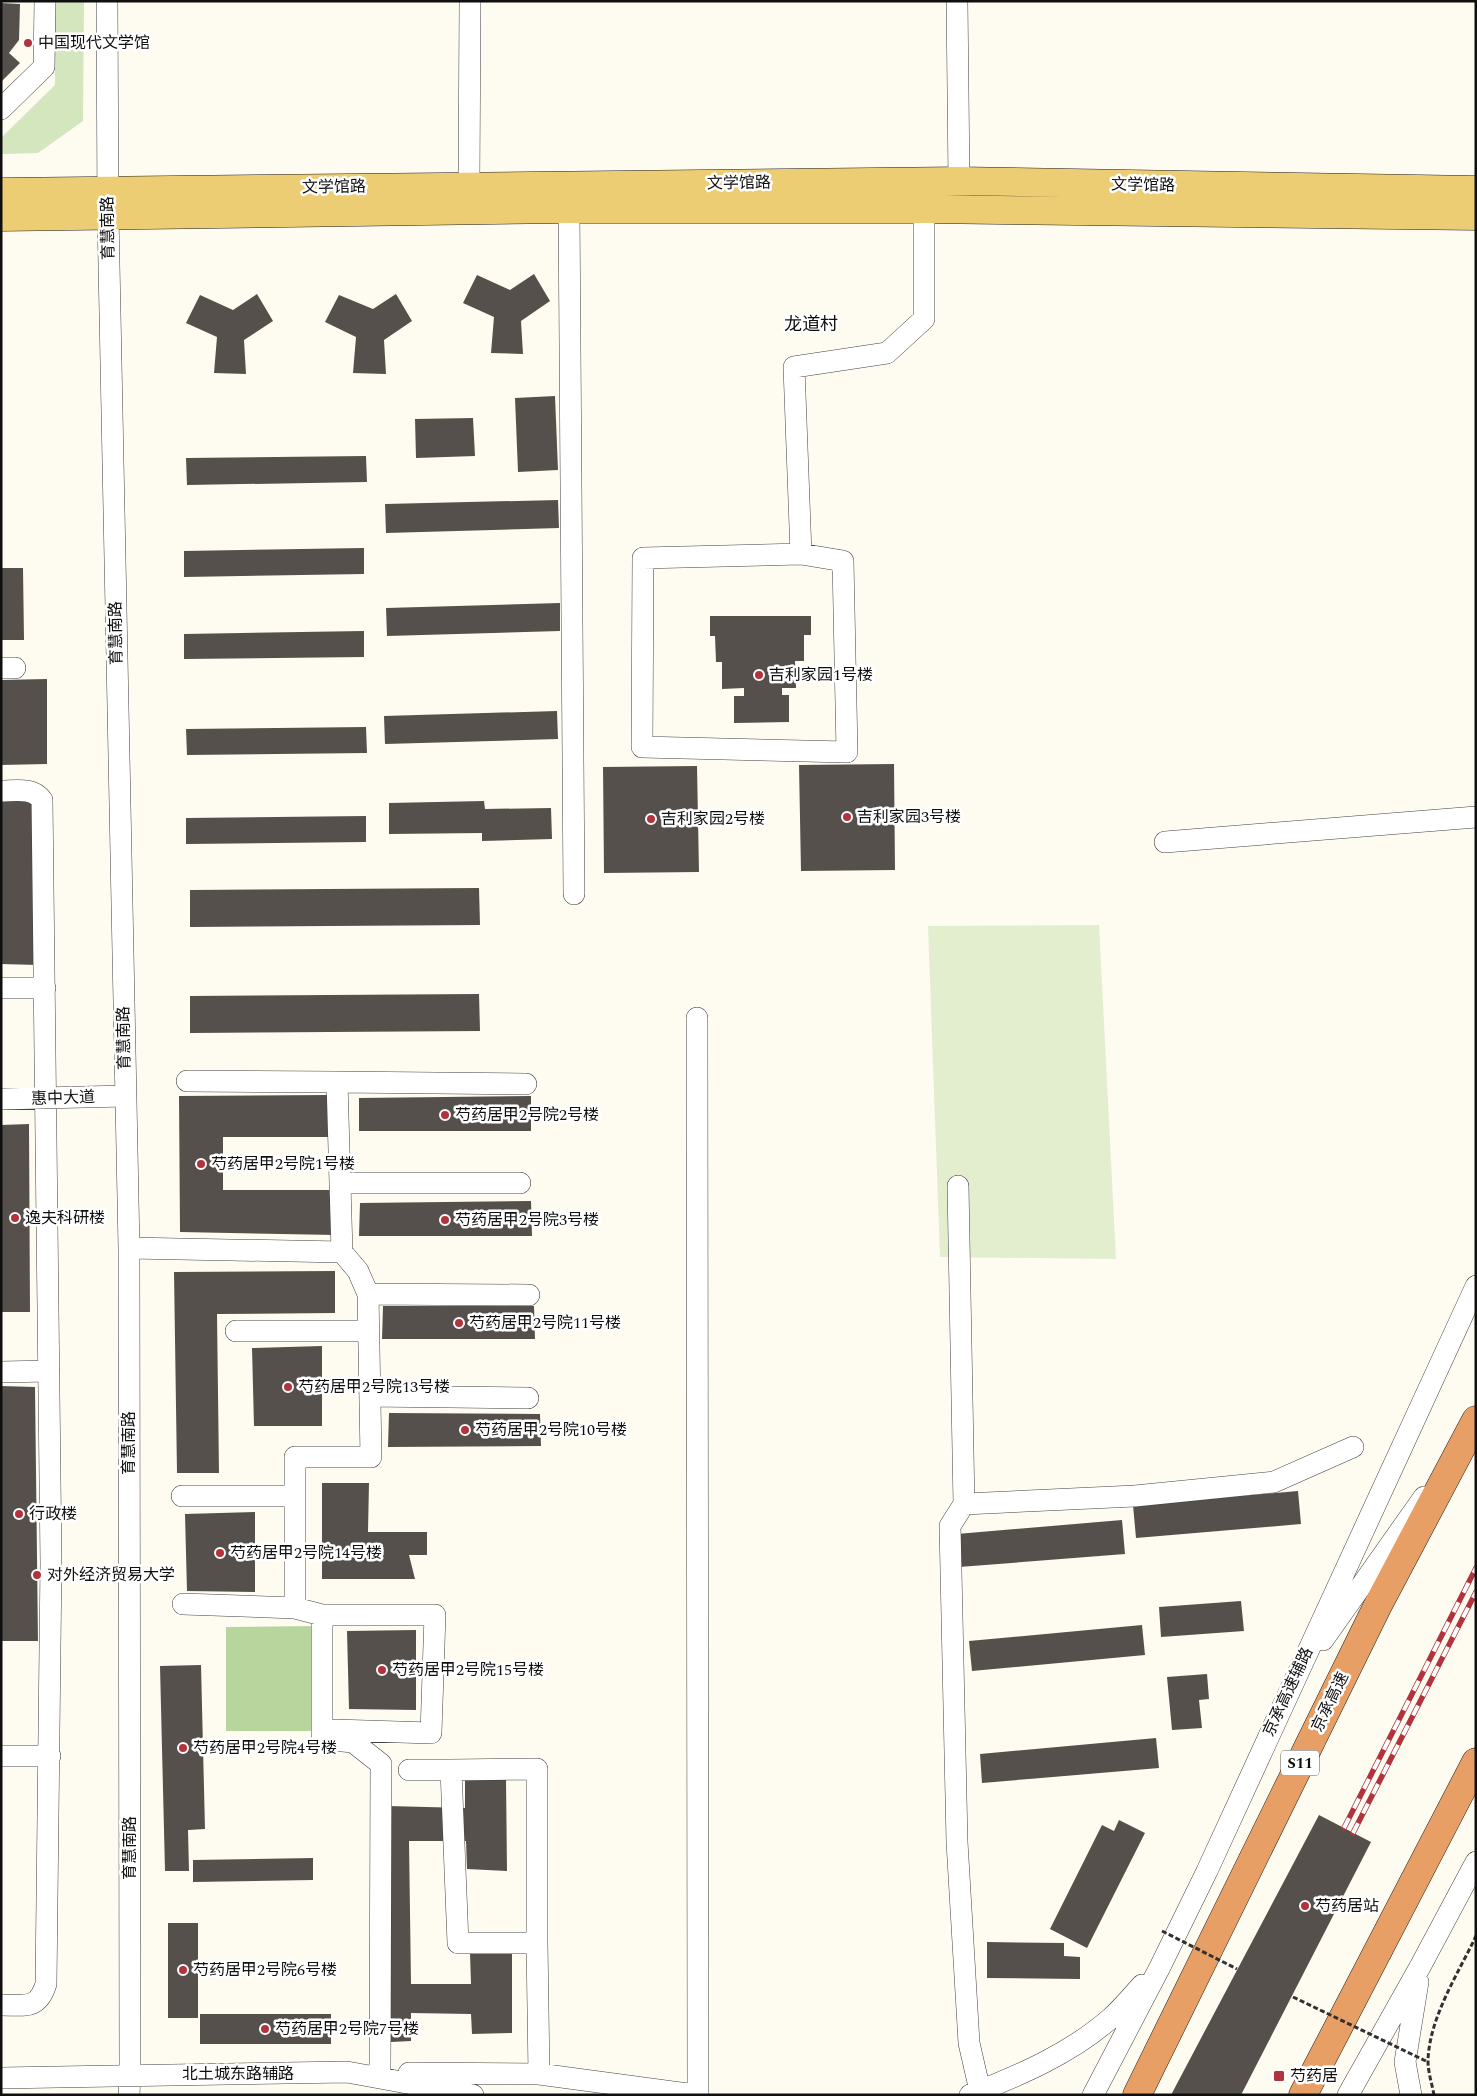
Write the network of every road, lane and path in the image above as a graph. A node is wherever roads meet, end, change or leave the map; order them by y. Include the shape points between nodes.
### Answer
1 (44, 1) edge
2 (107, 1) edge
3 (470, 1) edge
4 (957, 1) edge
5 (1, 109) edge
6 (959, 181) junction
7 (469, 185) junction
8 (1476, 190) edge
9 (1, 192) edge
10 (108, 203) junction
11 (569, 209) junction
12 (924, 209) junction
13 (1476, 216) edge
14 (1, 217) edge
15 (801, 554) junction
16 (1, 791) edge
17 (1476, 817) edge
18 (1165, 842) dead end
19 (574, 894) dead end
20 (1, 988) edge
21 (45, 988) junction
22 (697, 1018) dead end
23 (187, 1082) dead end
24 (337, 1082) junction
25 (526, 1084) dead end
26 (126, 1096) junction
27 (46, 1098) junction
28 (1, 1099) edge
29 (340, 1182) junction
30 (520, 1182) dead end
31 (958, 1186) dead end
32 (128, 1248) junction
33 (342, 1252) junction
34 (1476, 1286) edge
35 (368, 1294) junction
36 (529, 1295) dead end
37 (236, 1332) dead end
38 (368, 1332) junction
39 (49, 1371) junction
40 (1, 1372) edge
41 (370, 1396) junction
42 (528, 1398) dead end
43 (1472, 1427) edge
44 (1353, 1447) dead end
45 (182, 1496) dead end
46 (295, 1496) junction
47 (964, 1504) junction
48 (183, 1604) dead end
49 (295, 1608) junction
50 (322, 1615) junction
51 (1291, 1686) junction
52 (322, 1730) junction
53 (1, 1756) edge
54 (50, 1756) junction
55 (1476, 1762) edge
56 (409, 1770) dead end
57 (451, 1770) junction
58 (1476, 1862) edge
59 (1162, 1931) dead end
60 (1476, 1936) edge
61 (537, 1944) junction
62 (1421, 1965) junction
63 (1160, 1967) junction
64 (1237, 1969) dead end
65 (1293, 1997) dead end
66 (1, 2005) edge
67 (1428, 2062) junction
68 (347, 2072) junction
69 (380, 2073) junction
70 (539, 2074) junction
71 (1, 2078) edge
72 (129, 2085) edge
73 (979, 2092) edge
74 (473, 2095) edge
75 (696, 2095) edge
76 (1013, 2095) edge
77 (1093, 2095) edge
78 (1137, 2095) edge
79 (1303, 2095) edge
80 (1348, 2095) edge
81 (1412, 2095) edge
82 (1434, 2095) edge

1 - 5 street via 44,67
2 - 10 street, 育慧南路
3 - 7 street
4 - 6 street
6 - 7 main road, 文学馆路
6 - 8 main road, 文学馆路
7 - 10 main road, 文学馆路
9 - 10 main road, 文学馆路
10 - 11 main road, 文学馆路
10 - 14 main road, 文学馆路
10 - 26 street, 育慧南路
11 - 12 main road, 文学馆路
11 - 19 street
12 - 13 main road, 文学馆路
12 - 15 street via 924,319 887,354 794,368
15 - 15 street via 643,558 642,747 847,752 843,561
16 - 21 street via 29,791 42,800
17 - 18 street
20 - 21 street
21 - 27 street
22 - 75 street
23 - 24 street
24 - 25 street
24 - 29 street
26 - 27 street, 惠中大道
26 - 32 street, 育慧南路
27 - 28 street, 惠中大道
27 - 39 street
29 - 30 street
29 - 33 street
31 - 47 street
32 - 33 street
32 - 72 street, 育慧南路
33 - 35 street via 358,1270
34 - 51 street, 京承高速辅路
35 - 36 street
35 - 38 street
37 - 38 street
38 - 41 street
39 - 40 street
39 - 54 street
41 - 42 street
41 - 46 street via 370,1457 295,1457
43 - 51 street
43 - 78 highway, 京承高速 / S11 via 1377,1607
44 - 47 street via 1274,1482 1135,1496
45 - 46 street
46 - 49 street
47 - 73 street via 950,1526 957,1842 969,2043
48 - 49 street
49 - 50 street
50 - 52 street
50 - 52 street via 435,1615 431,1733
51 - 63 street, 京承高速辅路
52 - 69 street via 322,1740 353,1742 381,1764
53 - 54 street
54 - 66 street via 46,1984 43,1996 34,2004
55 - 79 highway
56 - 57 street
57 - 61 street via 458,1943
57 - 61 street via 537,1769
58 - 62 street
59 - 64 path, bridge
60 - 67 path via 1436,2019
61 - 70 street
62 - 80 street
62 - 81 street via 1405,2062
63 - 73 street via 1110,2018 1061,2054
63 - 77 street, 京承高速辅路
65 - 67 path, bridge
67 - 82 path
68 - 69 street
68 - 72 street, 北土城东路辅路
68 - 74 street, 北土城东路辅路
69 - 70 street
70 - 75 street
71 - 72 street, 北土城东路辅路
73 - 76 street

